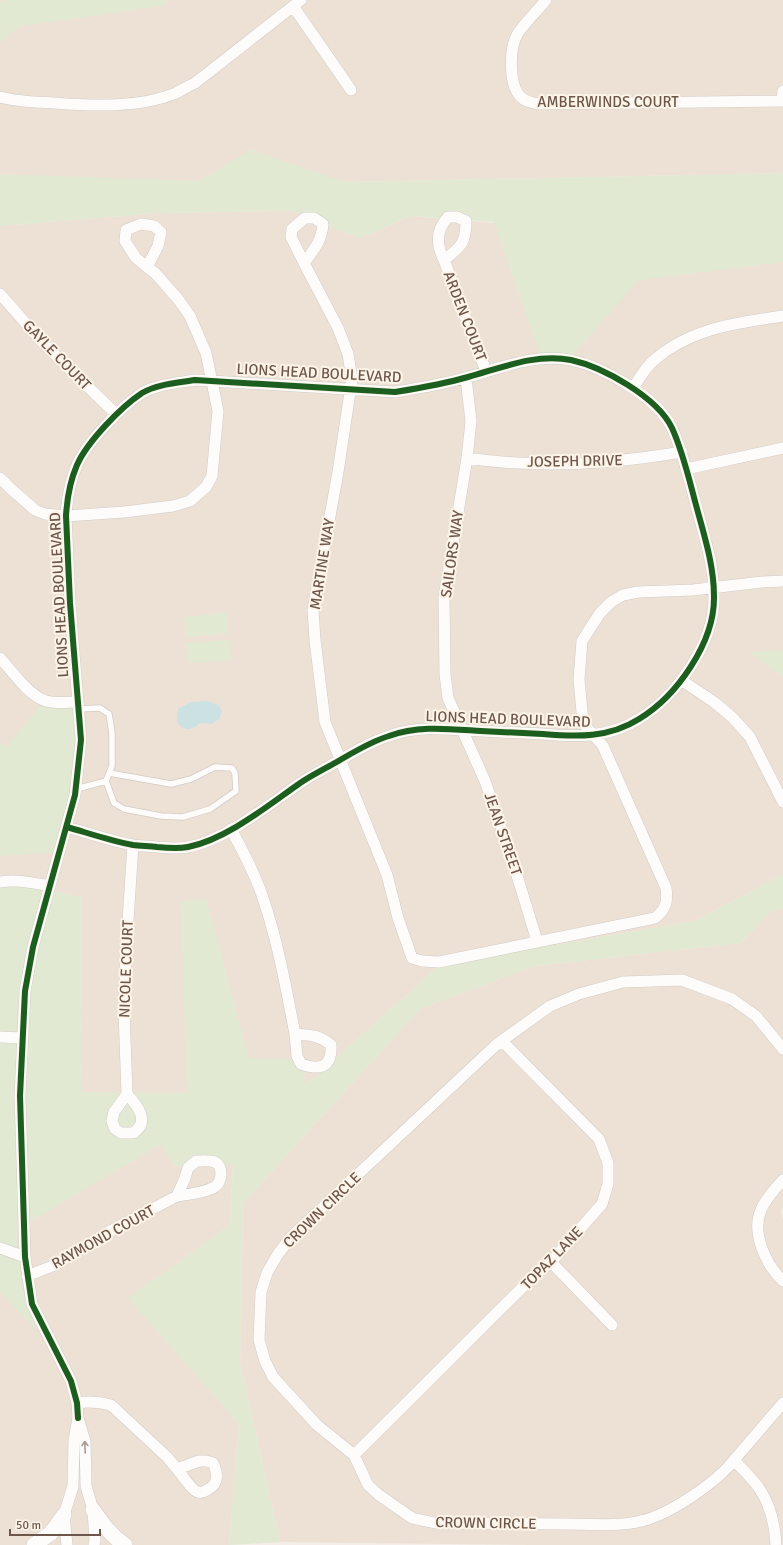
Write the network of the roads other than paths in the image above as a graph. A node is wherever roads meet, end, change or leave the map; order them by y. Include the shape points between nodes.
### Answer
1 (546, 0) edge
2 (297, 3) edge
3 (351, 90) dead end
4 (0, 97) edge
5 (783, 98) edge
6 (444, 260) dead end
7 (304, 263) dead end
8 (147, 267) dead end
9 (0, 294) edge
10 (783, 316) edge
11 (486, 372) junction
12 (466, 378) junction
13 (212, 381) junction
14 (633, 388) junction
15 (350, 389) junction
16 (116, 414) junction
17 (783, 448) edge
18 (682, 452) junction
19 (467, 458) junction
20 (686, 469) junction
21 (0, 478) edge
22 (66, 516) junction
23 (783, 581) edge
24 (714, 587) junction
25 (0, 658) edge
26 (681, 680) junction
27 (78, 705) junction
28 (461, 729) junction
29 (593, 735) junction
30 (340, 760) junction
31 (110, 773) junction
32 (106, 781) junction
33 (76, 789) junction
34 (783, 802) edge
35 (67, 827) junction
36 (231, 829) junction
37 (133, 845) junction
38 (0, 882) edge
39 (50, 886) junction
40 (537, 941) junction
41 (295, 1034) dead end
42 (0, 1037) edge
43 (22, 1038) junction
44 (502, 1041) junction
45 (783, 1049) edge
46 (127, 1094) dead end
47 (783, 1180) edge
48 (177, 1196) dead end
49 (0, 1248) edge
50 (25, 1257) junction
51 (551, 1262) junction
52 (27, 1276) junction
53 (783, 1281) edge
54 (612, 1325) dead end
55 (78, 1403) junction
56 (783, 1403) edge
57 (78, 1418) junction
58 (354, 1455) junction
59 (734, 1460) junction
60 (177, 1469) dead end
61 (94, 1510) junction
62 (64, 1515) junction
63 (34, 1545) edge
64 (67, 1545) edge
65 (94, 1545) edge
66 (125, 1545) edge
67 (776, 1545) edge

1 - 5 street, AMBERWINDS COURT via 517,34 512,52 512,80 521,98 531,103
2 - 3 street
2 - 4 street via 195,83 168,95 146,101 89,105 14,101
6 - 11 street, ARDEN COURT
7 - 15 street, MARTINE WAY via 338,328 348,354 352,379
8 - 13 street via 178,299 190,316 206,353
9 - 16 street, GAYLE COURT via 44,344
10 - 14 street via 734,323 700,332 674,345 651,362
11 - 12 street, LIONS HEAD BOULEVARD
11 - 14 street, LIONS HEAD BOULEVARD via 527,360 570,360 593,366
12 - 15 street, LIONS HEAD BOULEVARD via 395,392
12 - 19 street, SAILORS WAY via 471,421
13 - 15 street, LIONS HEAD BOULEVARD
13 - 16 street, LIONS HEAD BOULEVARD via 195,380 167,384 143,393
13 - 22 street via 218,411 212,476 206,487 190,501 173,506
14 - 18 street, LIONS HEAD BOULEVARD via 658,409 670,424
15 - 30 street, MARTINE WAY via 313,610 325,722
16 - 22 street, LIONS HEAD BOULEVARD via 77,464
17 - 20 street
18 - 19 street, JOSEPH DRIVE via 594,464
18 - 20 street, LIONS HEAD BOULEVARD
19 - 28 street, SAILORS WAY via 444,598 445,674 448,698
20 - 24 street, LIONS HEAD BOULEVARD via 709,556
21 - 22 street via 35,510 45,514
22 - 27 street, LIONS HEAD BOULEVARD
23 - 24 street
24 - 26 street, LIONS HEAD BOULEVARD via 710,623 700,649
24 - 29 street via 623,595 600,613 582,641 579,679 583,724
25 - 27 street via 33,694 56,703
26 - 29 street, LIONS HEAD BOULEVARD via 643,718 627,727
26 - 34 street via 714,702 750,737
27 - 31 lane via 100,708 109,714 112,733
27 - 33 street, LIONS HEAD BOULEVARD via 81,740
28 - 29 street, LIONS HEAD BOULEVARD
28 - 30 street, LIONS HEAD BOULEVARD via 409,730 365,746
28 - 40 street, JEAN STREET via 485,781
29 - 40 street via 603,746 666,888 667,897 663,911 655,918
30 - 36 street, LIONS HEAD BOULEVARD via 300,782
30 - 40 street, MARTINE WAY via 387,875 412,958 439,962
31 - 32 lane
31 - 32 lane via 171,784 191,779 215,767 225,767 232,768 235,773 236,791 210,809 183,817 162,816 124,808 114,803
32 - 33 lane
33 - 35 street, LIONS HEAD BOULEVARD
35 - 37 street, LIONS HEAD BOULEVARD
35 - 39 street, LIONS HEAD BOULEVARD
36 - 37 street, LIONS HEAD BOULEVARD via 210,840 187,847
36 - 41 street via 263,896 279,952
37 - 46 street, NICOLE COURT via 124,1012
38 - 39 street via 27,881
39 - 43 street, LIONS HEAD BOULEVARD via 33,947 25,991
42 - 43 street
43 - 50 street, LIONS HEAD BOULEVARD via 20,1096
44 - 45 street, CROWN CIRCLE via 550,1006 579,994 624,982 682,980 738,1003 756,1016
44 - 51 street, TOPAZ LANE via 599,1139 608,1163 608,1184 602,1204
44 - 58 street, CROWN CIRCLE via 292,1236 267,1273 261,1292 259,1340 265,1361 273,1377 317,1425
47 - 53 street via 769,1196 757,1222 763,1249 774,1272
48 - 52 street, RAYMOND COURT via 112,1230 55,1265
49 - 50 street
50 - 52 street, LIONS HEAD BOULEVARD
51 - 54 street
51 - 58 street, TOPAZ LANE
52 - 55 street, LIONS HEAD BOULEVARD via 32,1304 71,1381
55 - 57 street, LIONS HEAD BOULEVARD
55 - 60 street via 88,1401 111,1405
56 - 59 street, CROWN CIRCLE
61 -> 57 street, LIONS HEAD BOULEVARD via 86,1486 85,1441
57 - 62 street, LIONS HEAD BOULEVARD via 74,1441 73,1486
58 - 59 street, CROWN CIRCLE via 368,1485 379,1496 412,1518 435,1523 606,1524 641,1521 667,1511 687,1498
59 - 67 street via 759,1488 768,1506
61 - 65 street, LIONS HEAD BOULEVARD
61 - 66 main road via 112,1535
62 - 63 main road via 51,1533
62 - 64 street, LIONS HEAD BOULEVARD

